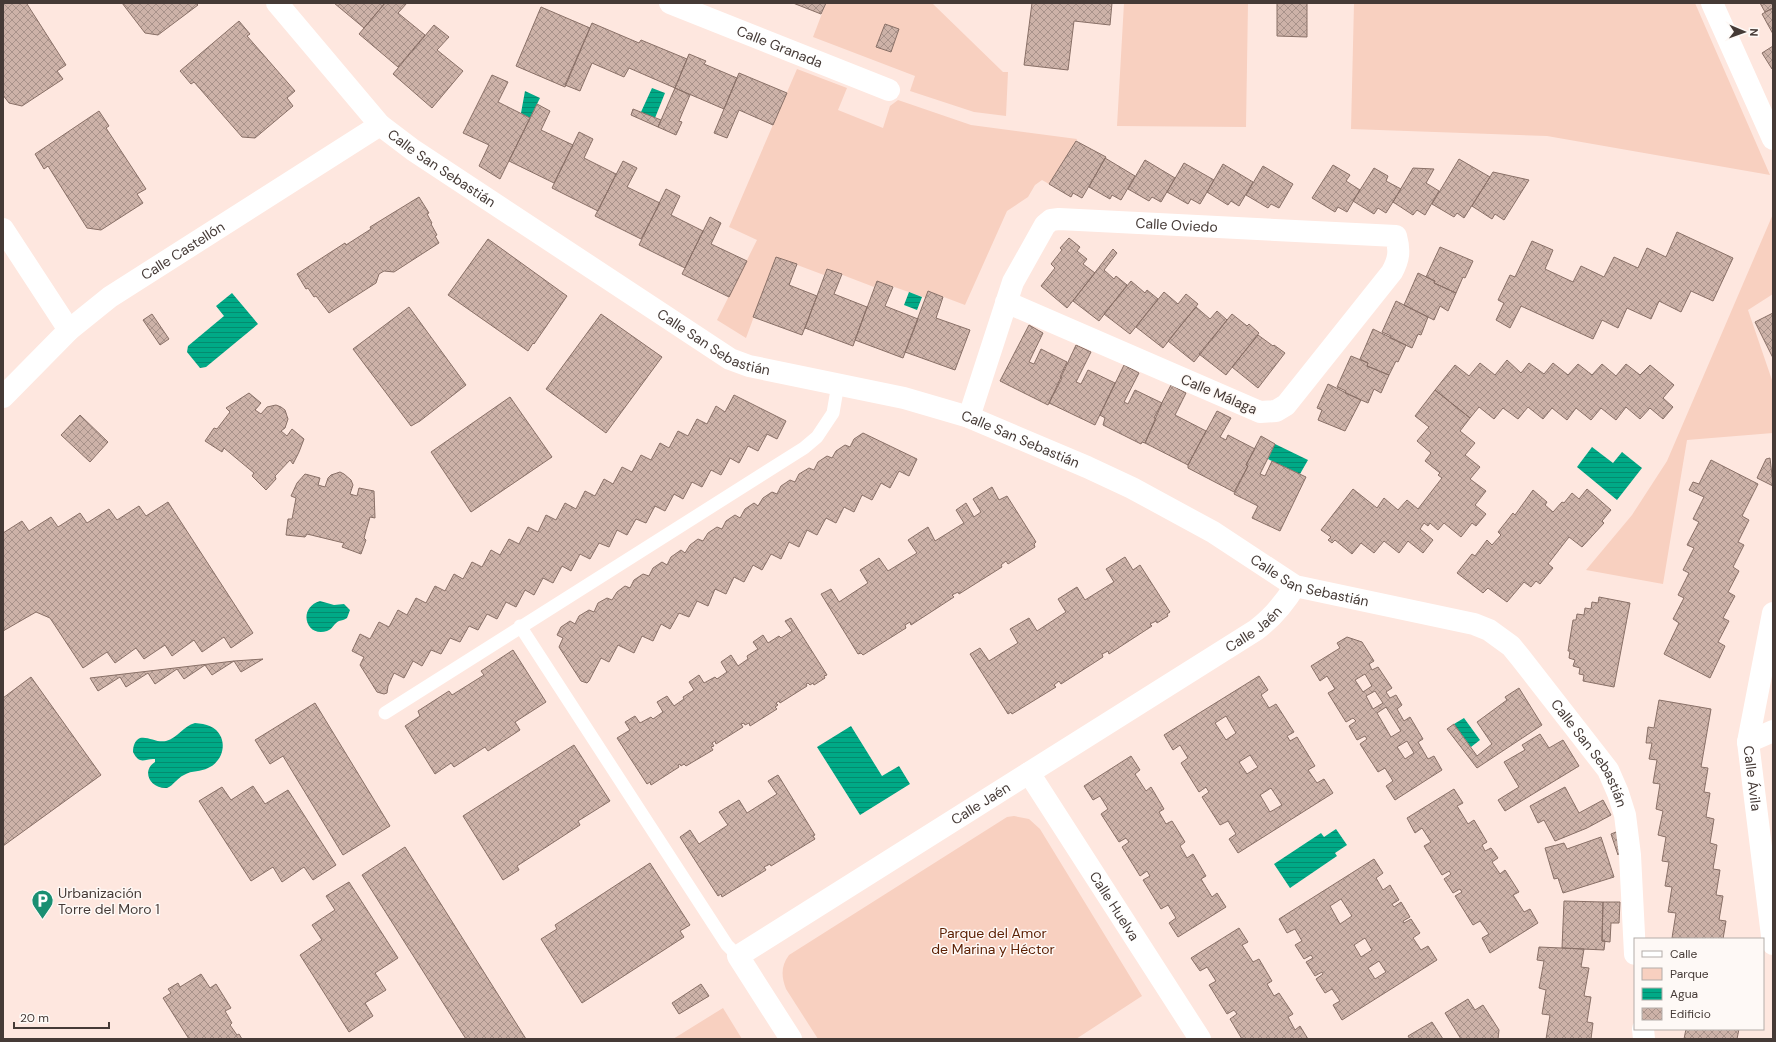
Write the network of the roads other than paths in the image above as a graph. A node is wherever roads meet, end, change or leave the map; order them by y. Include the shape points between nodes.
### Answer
1 (277, 3) edge
2 (670, 3) edge
3 (1712, 3) edge
4 (889, 90) dead end
5 (380, 125) junction
6 (1773, 139) edge
7 (3, 229) edge
8 (1396, 236) joint
9 (1006, 302) junction
10 (69, 330) junction
11 (838, 384) junction
12 (3, 397) edge
13 (969, 417) junction
14 (1295, 586) junction
15 (1773, 613) edge
16 (520, 626) junction
17 (384, 713) dead end
18 (1773, 732) edge
19 (1748, 742) junction
20 (1029, 773) junction
21 (1768, 853) edge
22 (1634, 938) edge
23 (1773, 944) edge
24 (738, 956) junction
25 (791, 1039) edge
26 (1200, 1039) edge

1 - 5 street, Calle San Sebastián
2 - 4 street, Calle Granada
3 - 6 street
5 - 10 street, Calle Castellón via 115,293
5 - 11 street, Calle San Sebastián via 413,150 730,359 748,366
7 - 10 street
8 - 9 street, Calle Oviedo via 1051,220 1045,225 1013,282
8 - 9 street, Calle Málaga via 1399,253 1392,272 1286,405 1276,411 1260,412
9 - 13 street
10 - 12 street, Calle Castellón
11 - 13 street, Calle San Sebastián via 904,398
11 - 16 lane via 833,413 820,433 804,448
13 - 14 street, Calle San Sebastián via 1132,488 1214,532
14 - 20 street, Calle Jaén via 1282,606 1256,630
14 - 22 street, Calle San Sebastián via 1474,624 1489,630 1511,646 1608,770 1618,793 1625,815 1630,855
15 - 19 street, Calle Ávila
16 - 17 lane
16 - 24 lane via 727,945
18 - 19 street
19 - 21 street, Calle Ávila
20 - 24 street, Calle Jaén
20 - 26 street, Calle Huelva
21 - 23 street, Calle Ávila
24 - 25 street

